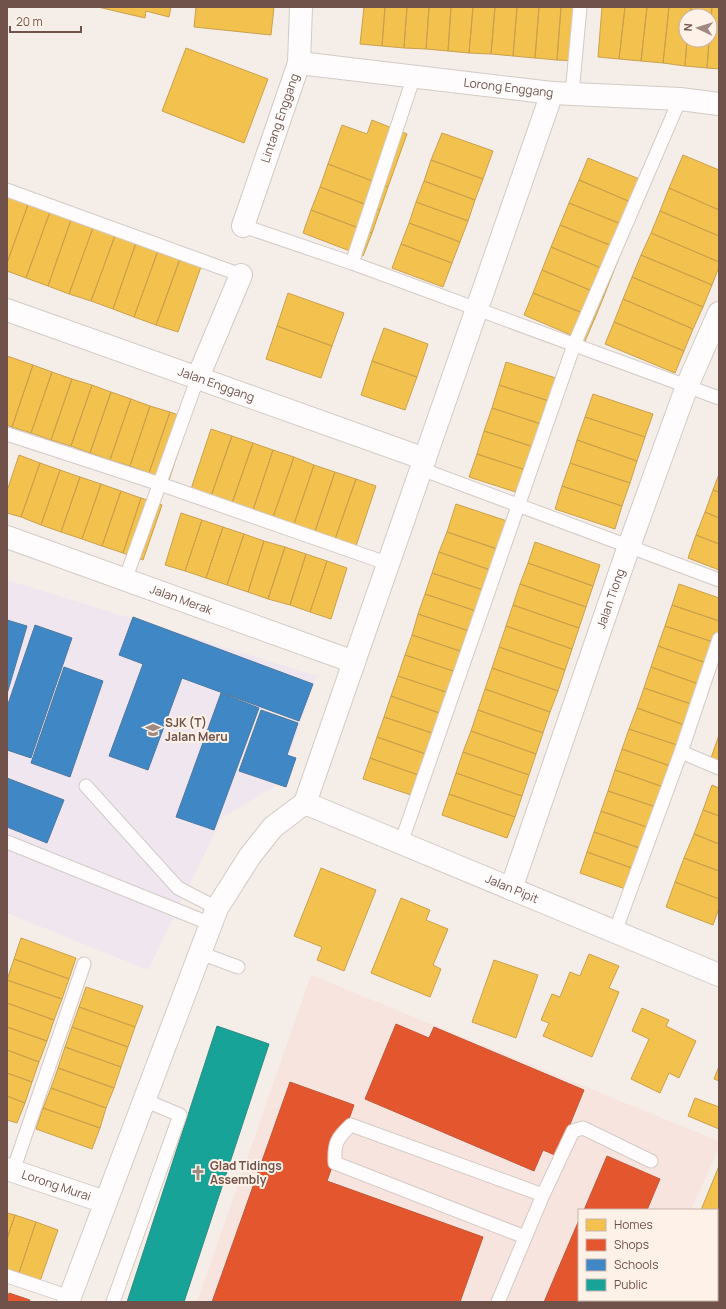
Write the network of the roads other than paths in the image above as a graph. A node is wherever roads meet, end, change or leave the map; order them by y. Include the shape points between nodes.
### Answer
1 (301, 7) edge
2 (580, 7) edge
3 (298, 63) junction
4 (414, 76) junction
5 (562, 93) junction
6 (680, 100) junction
7 (719, 104) edge
8 (7, 190) edge
9 (243, 226) joint
10 (352, 263) junction
11 (241, 275) joint
12 (477, 309) junction
13 (7, 310) edge
14 (719, 312) edge
15 (574, 345) junction
16 (198, 377) junction
17 (687, 386) junction
18 (719, 398) edge
19 (7, 434) edge
20 (423, 464) junction
21 (160, 484) junction
22 (519, 505) junction
23 (7, 537) edge
24 (629, 546) junction
25 (389, 564) junction
26 (125, 580) junction
27 (719, 580) edge
28 (719, 639) edge
29 (354, 662) junction
30 (681, 752) junction
31 (719, 768) edge
32 (86, 786) dead end
33 (305, 803) junction
34 (7, 842) edge
35 (401, 843) junction
36 (511, 889) junction
37 (214, 916) junction
38 (616, 932) junction
39 (200, 953) junction
40 (84, 964) dead end
41 (238, 967) dead end
42 (717, 969) edge
43 (144, 1100) junction
44 (652, 1161) dead end
45 (10, 1170) edge
46 (543, 1195) junction
47 (105, 1202) junction
48 (525, 1237) junction
49 (7, 1276) edge
50 (69, 1300) edge
51 (113, 1302) edge
52 (498, 1302) edge

1 - 3 street, Lintang Enggang
2 - 5 lane
3 - 4 street, Lorong Enggang
3 - 9 street, Lintang Enggang
4 - 5 street, Lorong Enggang
4 - 10 lane
5 - 6 street, Lorong Enggang
5 - 12 street
6 - 7 street, Lorong Enggang
6 - 15 lane
8 - 11 lane
9 - 10 lane
10 - 12 lane
11 - 16 street
12 - 15 lane
12 - 20 street
13 - 16 street, Jalan Enggang
14 - 17 street, Jalan Tiong
15 - 17 lane
15 - 22 lane
16 - 20 street, Jalan Enggang
16 - 21 lane
17 - 18 lane
17 - 24 street, Jalan Tiong
19 - 21 lane
20 - 22 lane
20 - 25 street
21 - 25 lane
21 - 26 lane
22 - 24 lane
22 - 35 lane
23 - 26 street, Jalan Merak
24 - 27 lane
24 - 36 street, Jalan Tiong
25 - 29 street
26 - 29 street, Jalan Merak
28 - 30 lane
29 - 33 street
30 - 31 lane
30 - 38 lane
32 - 37 lane via 178,888
33 - 35 street, Jalan Pipit
33 - 37 street via 273,827 250,856
34 - 37 lane
35 - 36 street, Jalan Pipit
36 - 38 street, Jalan Pipit
37 - 39 street
38 - 42 street, Jalan Pipit
39 - 41 lane
39 - 43 street
40 - 45 lane
43 - 47 street
43 - 51 lane via 180,1115
44 - 46 lane via 583,1128 573,1131
45 - 47 street, Lorong Murai
46 - 48 lane
46 - 48 lane via 351,1125 339,1136 334,1149 335,1163
47 - 50 street
48 - 52 lane
49 - 50 lane

